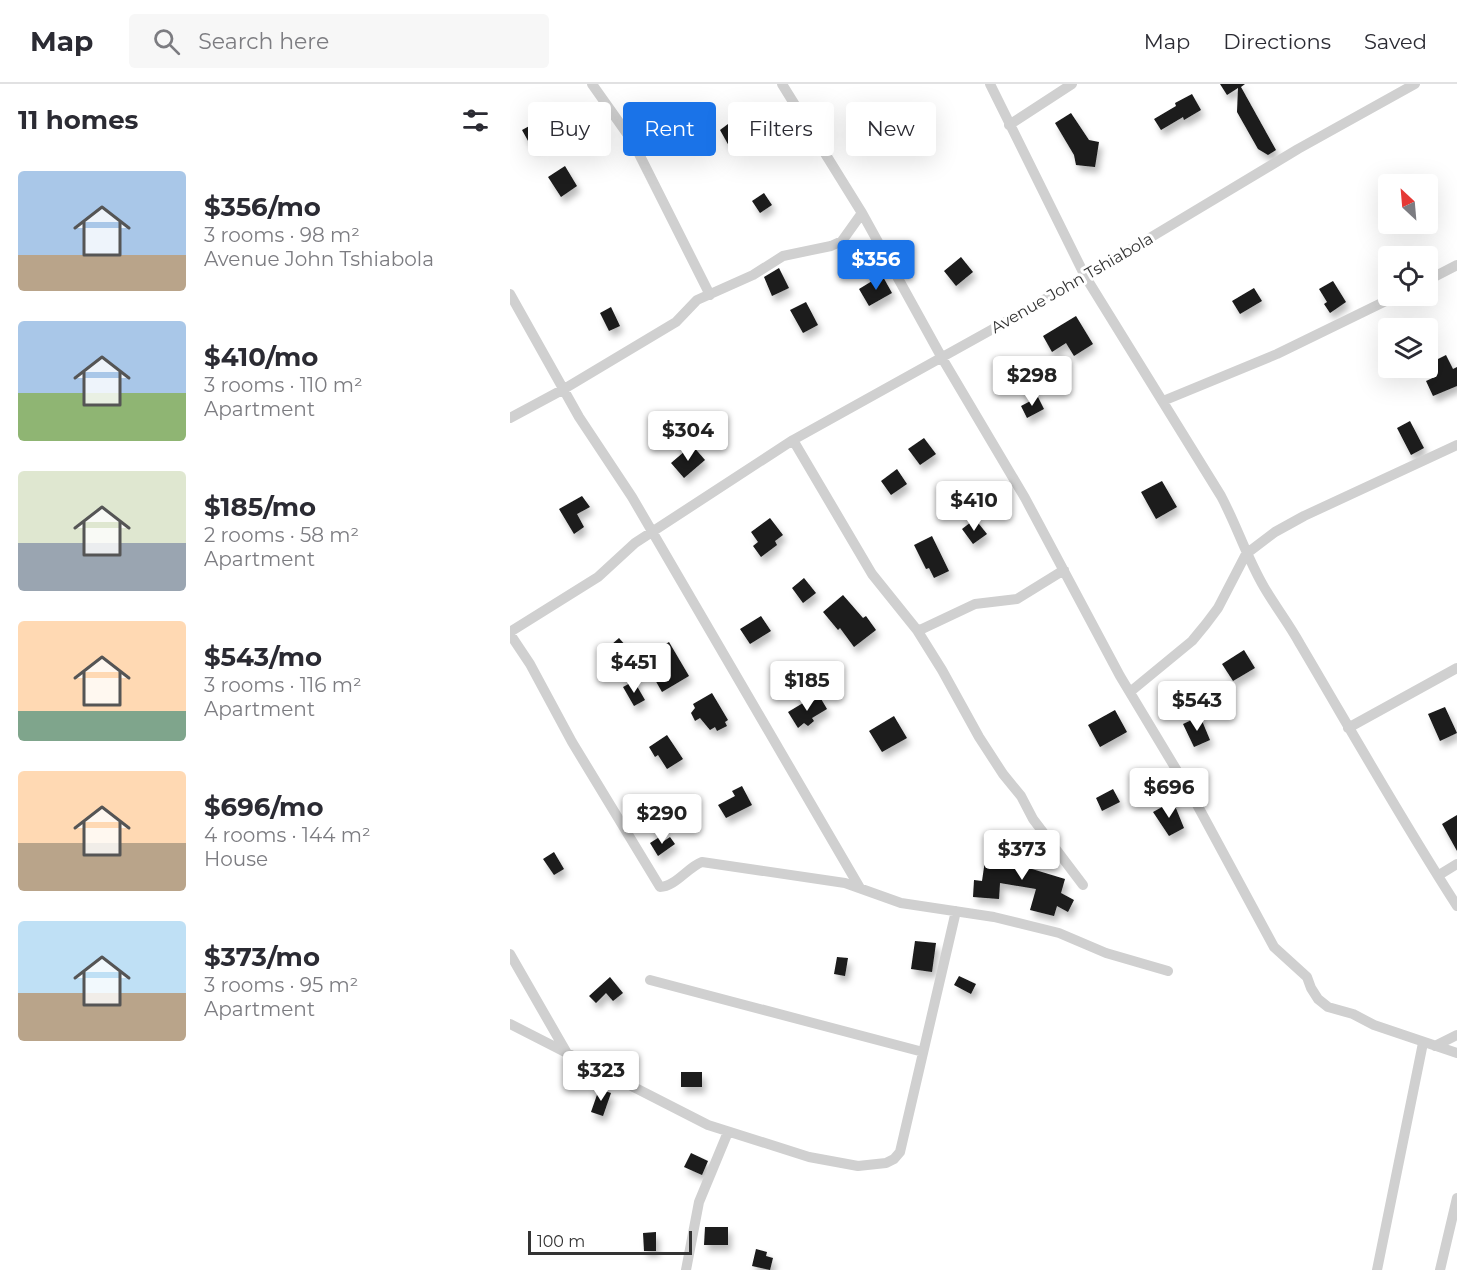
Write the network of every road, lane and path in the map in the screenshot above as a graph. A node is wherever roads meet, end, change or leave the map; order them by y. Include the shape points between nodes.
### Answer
1 (592, 84) edge
2 (782, 84) edge
3 (990, 84) edge
4 (1072, 84) edge
5 (1415, 84) edge
6 (1009, 124) junction
7 (862, 213) junction
8 (1457, 265) edge
9 (1438, 275) edge
10 (1085, 276) junction
11 (510, 294) edge
12 (710, 295) junction
13 (1378, 305) edge
14 (942, 358) junction
15 (564, 388) junction
16 (1163, 401) junction
17 (510, 418) edge
18 (793, 440) junction
19 (1457, 445) edge
20 (651, 532) junction
21 (1246, 554) junction
22 (1064, 570) junction
23 (917, 630) junction
24 (510, 633) edge
25 (1457, 668) edge
26 (1130, 692) junction
27 (1348, 728) junction
28 (1457, 864) edge
29 (1438, 875) junction
30 (1083, 885) dead end
31 (860, 888) junction
32 (1457, 906) edge
33 (956, 911) junction
34 (510, 954) edge
35 (1168, 971) dead end
36 (650, 980) dead end
37 (510, 1024) edge
38 (1457, 1035) edge
39 (1423, 1043) junction
40 (1435, 1046) junction
41 (923, 1052) junction
42 (1457, 1053) edge
43 (568, 1055) junction
44 (728, 1131) junction
45 (1457, 1198) edge
46 (686, 1270) edge
47 (1377, 1270) edge
48 (1440, 1270) edge

1 - 12 street via 633,142
2 - 7 street
3 - 6 street
4 - 6 street
5 - 10 street, Avenue John Tshiabola
6 - 10 street
7 - 12 street via 842,241 783,256
7 - 14 street
8 - 9 street
10 - 14 street, Avenue John Tshiabola
10 - 16 street
11 - 15 street
12 - 15 street via 697,300 676,322
13 - 16 street via 1277,354
14 - 18 street, Avenue John Tshiabola
14 - 22 street
15 - 17 street
15 - 20 street
16 - 21 street via 1221,496
18 - 20 street, Avenue John Tshiabola
18 - 23 street via 872,574
19 - 21 street via 1304,516
20 - 24 street, Avenue John Tshiabola via 598,577
20 - 31 street
21 - 26 street via 1218,608 1192,641
21 - 27 street
22 - 23 street via 1017,599 975,604
22 - 26 street
23 - 30 street via 991,756
24 - 31 street via 660,887 667,887 702,862
25 - 27 street
26 - 39 street via 1194,799 1274,947 1307,977 1318,999 1329,1008
27 - 29 street
28 - 29 street
29 - 32 street
31 - 33 street via 902,903
33 - 35 street via 1059,933 1106,953
33 - 41 street
34 - 43 street
36 - 41 street
37 - 43 street
38 - 40 street
39 - 40 street
39 - 47 street
40 - 42 street
41 - 44 street via 900,1152 886,1163 858,1166 809,1157
43 - 44 street via 708,1125
44 - 46 street via 699,1202
45 - 48 street

